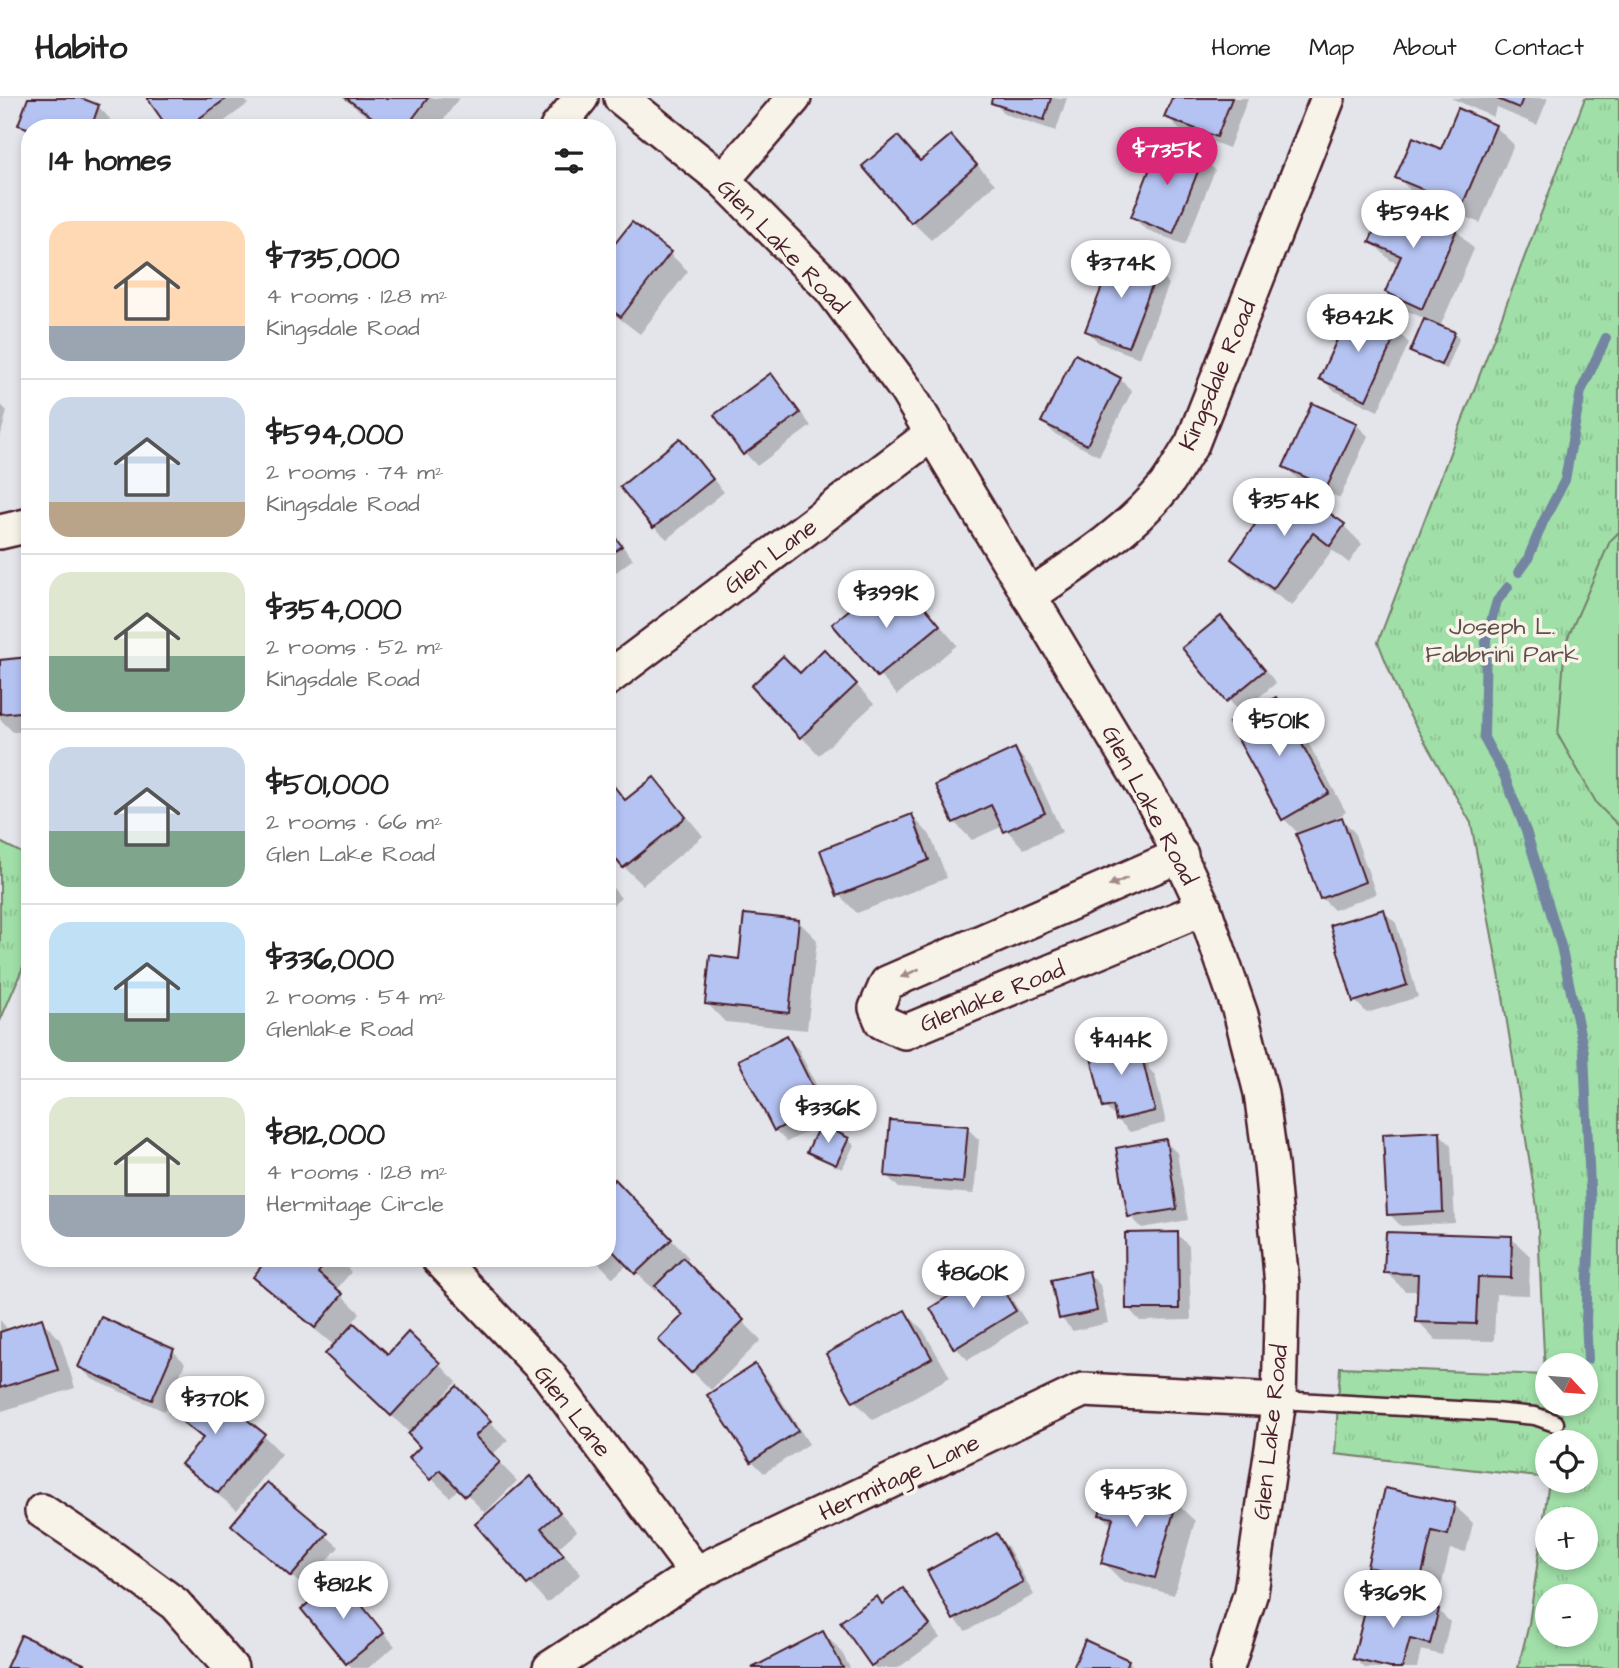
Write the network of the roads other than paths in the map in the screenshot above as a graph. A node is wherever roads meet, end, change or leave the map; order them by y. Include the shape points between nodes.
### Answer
1 (581, 98) edge
2 (621, 98) edge
3 (794, 98) edge
4 (1328, 98) edge
5 (564, 119) edge
6 (723, 180) junction
7 (933, 433) junction
8 (21, 527) edge
9 (0, 532) edge
10 (1030, 596) junction
11 (616, 672) edge
12 (1181, 855) junction
13 (1204, 908) junction
14 (447, 1267) edge
15 (1279, 1399) junction
16 (1555, 1423) dead end
17 (42, 1511) dead end
18 (696, 1573) junction
19 (230, 1668) edge
20 (550, 1668) edge
21 (1227, 1668) edge

1 - 5 street
2 - 6 street, Glen Lake Road
3 - 6 street
4 - 10 street, Kingsdale Road via 1192,444 1165,486 1126,526
6 - 7 street, Glen Lake Road via 831,289
7 - 10 street, Glen Lake Road
7 - 11 street, Glen Lane
8 - 9 street
10 - 12 street, Glen Lake Road
12 - 13 street, Glen Lake Road
12 -> 13 street, Glenlake Road via 887,983 876,1008 882,1022 905,1032
13 - 15 street, Glen Lake Road via 1241,1015 1261,1093 1282,1285
14 - 18 street, Glen Lane via 548,1374
15 - 16 lane via 1493,1412
15 - 18 street, Hermitage Lane via 1083,1390
15 - 21 street, Glen Lake Road via 1251,1592
17 - 19 street via 175,1604
18 - 20 street, Hermitage Lane

